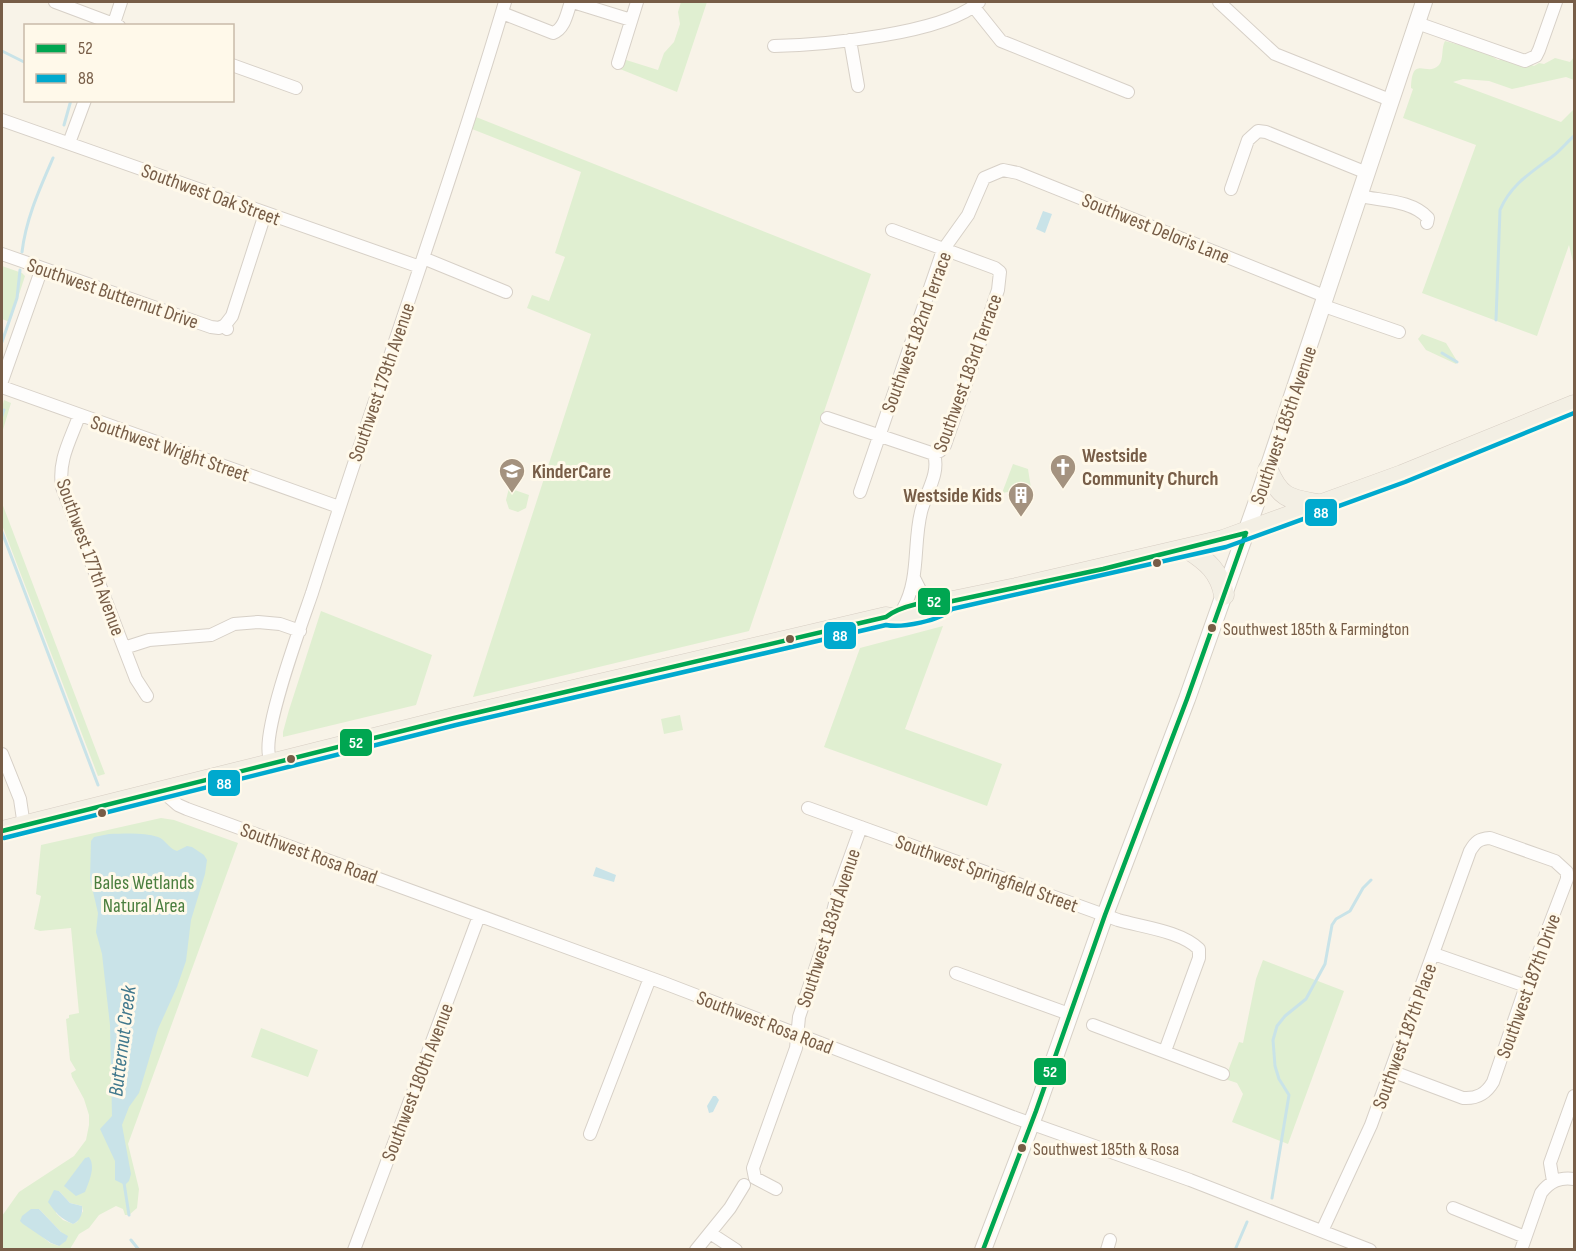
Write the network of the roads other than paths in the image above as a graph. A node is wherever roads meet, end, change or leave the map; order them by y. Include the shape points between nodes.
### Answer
1 (54, 2) edge
2 (121, 2) edge
3 (572, 2) edge
4 (637, 2) edge
5 (1219, 2) edge
6 (1424, 2) edge
7 (1556, 2) edge
8 (976, 4) edge
9 (503, 8) edge
10 (631, 20) junction
11 (1417, 23) junction
12 (112, 24) edge
13 (115, 24) edge
14 (850, 40) junction
15 (774, 46) dead end
16 (618, 63) dead end
17 (234, 66) edge
18 (858, 87) dead end
19 (296, 88) dead end
20 (1128, 92) dead end
21 (1390, 100) junction
22 (84, 102) edge
23 (2, 120) edge
24 (69, 143) junction
25 (1367, 173) junction
26 (984, 178) joint
27 (1231, 189) dead end
28 (1360, 196) junction
29 (265, 214) junction
30 (1427, 223) dead end
31 (892, 230) dead end
32 (943, 250) junction
33 (2, 254) edge
34 (421, 263) junction
35 (42, 268) junction
36 (506, 292) dead end
37 (1325, 301) junction
38 (1399, 332) dead end
39 (2, 381) edge
40 (2, 387) edge
41 (1575, 405) edge
42 (80, 416) junction
43 (827, 418) dead end
44 (879, 436) junction
45 (934, 454) junction
46 (1268, 470) junction
47 (860, 492) dead end
48 (1322, 505) junction
49 (339, 507) junction
50 (1246, 533) junction
51 (1188, 549) junction
52 (914, 578) junction
53 (1224, 595) junction
54 (941, 601) junction
55 (895, 613) junction
56 (300, 631) junction
57 (124, 648) junction
58 (147, 696) dead end
59 (2, 753) edge
60 (270, 760) junction
61 (163, 792) junction
62 (808, 808) dead end
63 (24, 826) junction
64 (861, 827) junction
65 (2, 831) edge
66 (1480, 839) joint
67 (479, 915) junction
68 (1105, 915) junction
69 (1434, 954) junction
70 (956, 974) dead end
71 (650, 978) junction
72 (1526, 986) junction
73 (1069, 1014) junction
74 (1093, 1025) dead end
75 (797, 1034) junction
76 (1165, 1051) junction
77 (1391, 1071) junction
78 (1223, 1074) dead end
79 (1575, 1096) edge
80 (1031, 1124) junction
81 (590, 1134) dead end
82 (1575, 1179) edge
83 (1553, 1181) junction
84 (744, 1185) dead end
85 (777, 1189) dead end
86 (1453, 1208) dead end
87 (1322, 1231) junction
88 (710, 1233) junction
89 (1526, 1237) junction
90 (354, 1250) edge
91 (696, 1250) edge
92 (736, 1250) edge
93 (983, 1250) edge
94 (1370, 1250) edge
95 (1521, 1250) edge

1 - 12 street
2 - 13 street
3 - 9 street via 563,24 553,33
3 - 10 street
4 - 10 street
5 - 21 street via 1275,54
6 - 11 main road, Southwest 185th Avenue
7 - 11 street via 1539,51 1525,61
8 - 14 street via 952,18 922,27
8 - 20 street via 1001,41
9 - 34 street, Southwest 179th Avenue
10 - 16 street
11 - 21 main road, Southwest 185th Avenue
14 - 15 street
14 - 18 street
17 - 19 street
21 - 25 main road, Southwest 185th Avenue
22 - 24 street
23 - 24 street, Southwest Oak Street
24 - 29 street, Southwest Oak Street
25 - 27 street via 1258,131 1248,140
25 - 28 main road, Southwest 185th Avenue
26 - 32 street, Southwest 182nd Terrace via 968,214
26 - 37 street, Southwest Deloris Lane via 1003,170 1015,172
28 - 30 street via 1407,205 1424,214
28 - 37 main road, Southwest 185th Avenue
29 - 34 street, Southwest Oak Street
29 - 35 street, Southwest Butternut Drive via 226,327 211,327
31 - 32 street
32 - 44 street, Southwest 182nd Terrace
32 - 45 street, Southwest 183rd Terrace via 1000,272 998,290 945,445
33 - 35 street, Southwest Butternut Drive
34 - 36 street, Southwest Oak Street
34 - 49 street, Southwest 179th Avenue
35 - 39 street
37 - 38 street, Southwest Deloris Lane
37 - 46 main road, Southwest 185th Avenue
40 - 42 street, Southwest Wright Street
41 - 48 main road
42 - 49 street, Southwest Wright Street
42 - 57 street, Southwest 177th Avenue via 63,459 62,488
43 - 44 street
44 - 45 street
44 - 47 street, Southwest 182nd Terrace
45 - 52 street, Southwest 183rd Terrace via 937,465 921,511
46 - 48 main road via 1282,494
46 - 50 main road, Southwest 185th Avenue
48 - 50 main road
49 - 56 street, Southwest 179th Avenue
50 - 51 main road
50 - 53 main road, Southwest 185th Avenue
51 - 53 main road via 1216,572
51 - 54 main road
52 - 54 street via 922,594
52 - 55 street, Southwest 183rd Terrace via 908,600
53 - 68 main road, Southwest 185th Avenue
54 - 55 main road via 940,609 896,619
55 - 60 main road
56 - 57 street via 280,624 234,624 211,635 149,640
56 - 60 street, Southwest 179th Avenue via 273,717
57 - 58 street, Southwest 177th Avenue
59 - 63 street via 20,799
60 - 61 main road
61 - 63 main road
61 - 67 street, Southwest Rosa Road via 187,809
62 - 64 street, Southwest Springfield Street
63 - 65 main road
64 - 68 street, Southwest Springfield Street
64 - 75 street, Southwest 183rd Avenue via 799,1017
66 - 69 street, Southwest 187th Place via 1470,851
66 - 72 street, Southwest 187th Drive via 1490,838 1556,861 1567,872
67 - 71 street, Southwest Rosa Road
67 - 90 street, Southwest 180th Avenue
68 - 73 main road, Southwest 185th Avenue
68 - 76 street, Southwest Springfield Street via 1161,931 1199,949
69 - 72 street
69 - 77 street, Southwest 187th Place
70 - 73 street
71 - 75 street, Southwest Rosa Road
71 - 81 street
72 - 77 street, Southwest 187th Drive via 1493,1082 1481,1096 1463,1098
73 - 80 main road, Southwest 185th Avenue
74 - 76 street
75 - 80 street, Southwest Rosa Road
75 - 85 street, Southwest 183rd Avenue via 796,1048 753,1168 755,1178
76 - 78 street
77 - 87 street, Southwest 187th Place via 1371,1125
79 - 83 street via 1550,1162
80 - 87 street, Southwest Rosa Road
80 - 93 main road, Southwest 185th Avenue
82 - 83 street
83 - 89 street via 1541,1193
84 - 88 street
86 - 89 street
87 - 94 street, Southwest Rosa Road
88 - 91 street
88 - 92 street
89 - 95 street

